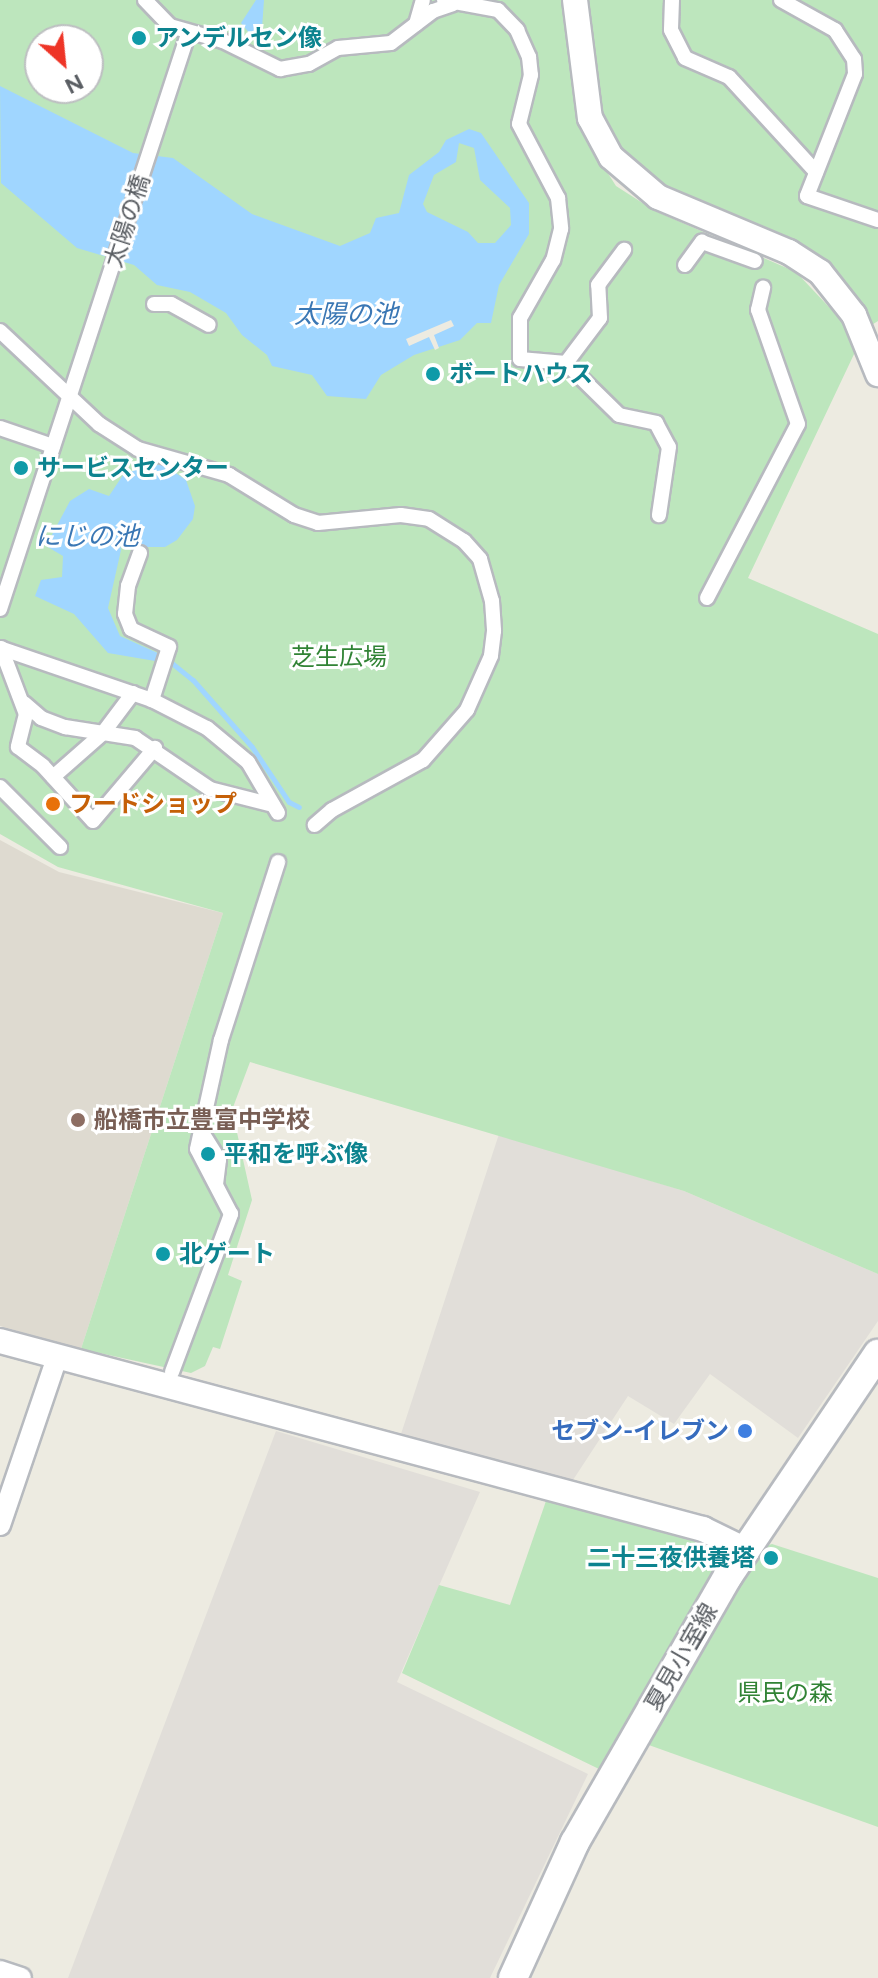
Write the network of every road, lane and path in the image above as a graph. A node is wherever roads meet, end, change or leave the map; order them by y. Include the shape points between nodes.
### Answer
1 (145, 0) edge
2 (423, 0) edge
3 (575, 0) edge
4 (672, 0) edge
5 (781, 0) edge
6 (448, 2) edge
7 (500, 5) edge
8 (416, 24) junction
9 (188, 34) junction
10 (816, 172) junction
11 (878, 220) edge
12 (624, 250) dead end
13 (755, 261) dead end
14 (685, 265) dead end
15 (763, 288) dead end
16 (154, 304) dead end
17 (209, 325) dead end
18 (0, 331) edge
19 (566, 363) junction
20 (878, 374) edge
21 (70, 397) junction
22 (0, 429) edge
23 (53, 446) junction
24 (659, 515) dead end
25 (140, 553) dead end
26 (707, 598) dead end
27 (0, 609) edge
28 (1, 648) edge
29 (4, 668) edge
30 (133, 693) junction
31 (152, 700) junction
32 (24, 703) junction
33 (103, 733) junction
34 (155, 748) junction
35 (53, 777) junction
36 (0, 787) edge
37 (315, 825) dead end
38 (60, 847) dead end
39 (278, 862) dead end
40 (0, 1341) edge
41 (878, 1354) edge
42 (57, 1358) junction
43 (172, 1372) dead end
44 (0, 1525) edge
45 (744, 1549) junction
46 (0, 1971) edge
47 (21, 1978) edge
48 (513, 1978) edge

1 - 9 street via 170,26
2 - 8 street
3 - 20 street via 590,118 611,157 658,197 789,252 820,272 854,315
4 - 10 street via 671,30 685,58 729,77
5 - 10 street via 835,30 854,59 855,74
6 - 7 street
6 - 8 street
7 - 19 street via 529,57 531,75 519,124 561,209 553,260 520,318 520,359
8 - 9 street via 391,43 338,48 293,69 269,67 223,41
9 - 21 street, 太陽の橋
10 - 11 street via 807,196
12 - 19 street via 598,285 600,318
13 - 14 street via 702,242
15 - 26 street via 753,306 798,424
16 - 17 street via 171,304
18 - 21 street
19 - 24 street via 619,415 656,423 669,447
21 - 23 street, 太陽の橋
21 - 37 street via 138,449 229,475 294,515 318,523 401,515 429,519 464,541 480,559 494,631 491,656 467,710 423,760 332,810
22 - 23 street
23 - 27 street, 太陽の橋
25 - 31 street via 125,614 131,629 169,647
28 - 29 street
28 - 30 street
29 - 32 street
30 - 31 street
30 - 33 street
31 - 34 street via 235,748 276,809 210,789
32 - 33 street via 41,718
32 - 35 street via 18,747
33 - 34 street
33 - 35 street
34 - 35 street via 93,821
36 - 38 street
39 - 43 street via 221,1040 201,1131 198,1160 231,1214
40 - 42 street
41 - 45 main road, 夏見小室線
42 - 44 street
42 - 45 street via 703,1529
45 - 48 main road, 夏見小室線 via 575,1842
46 - 47 street

